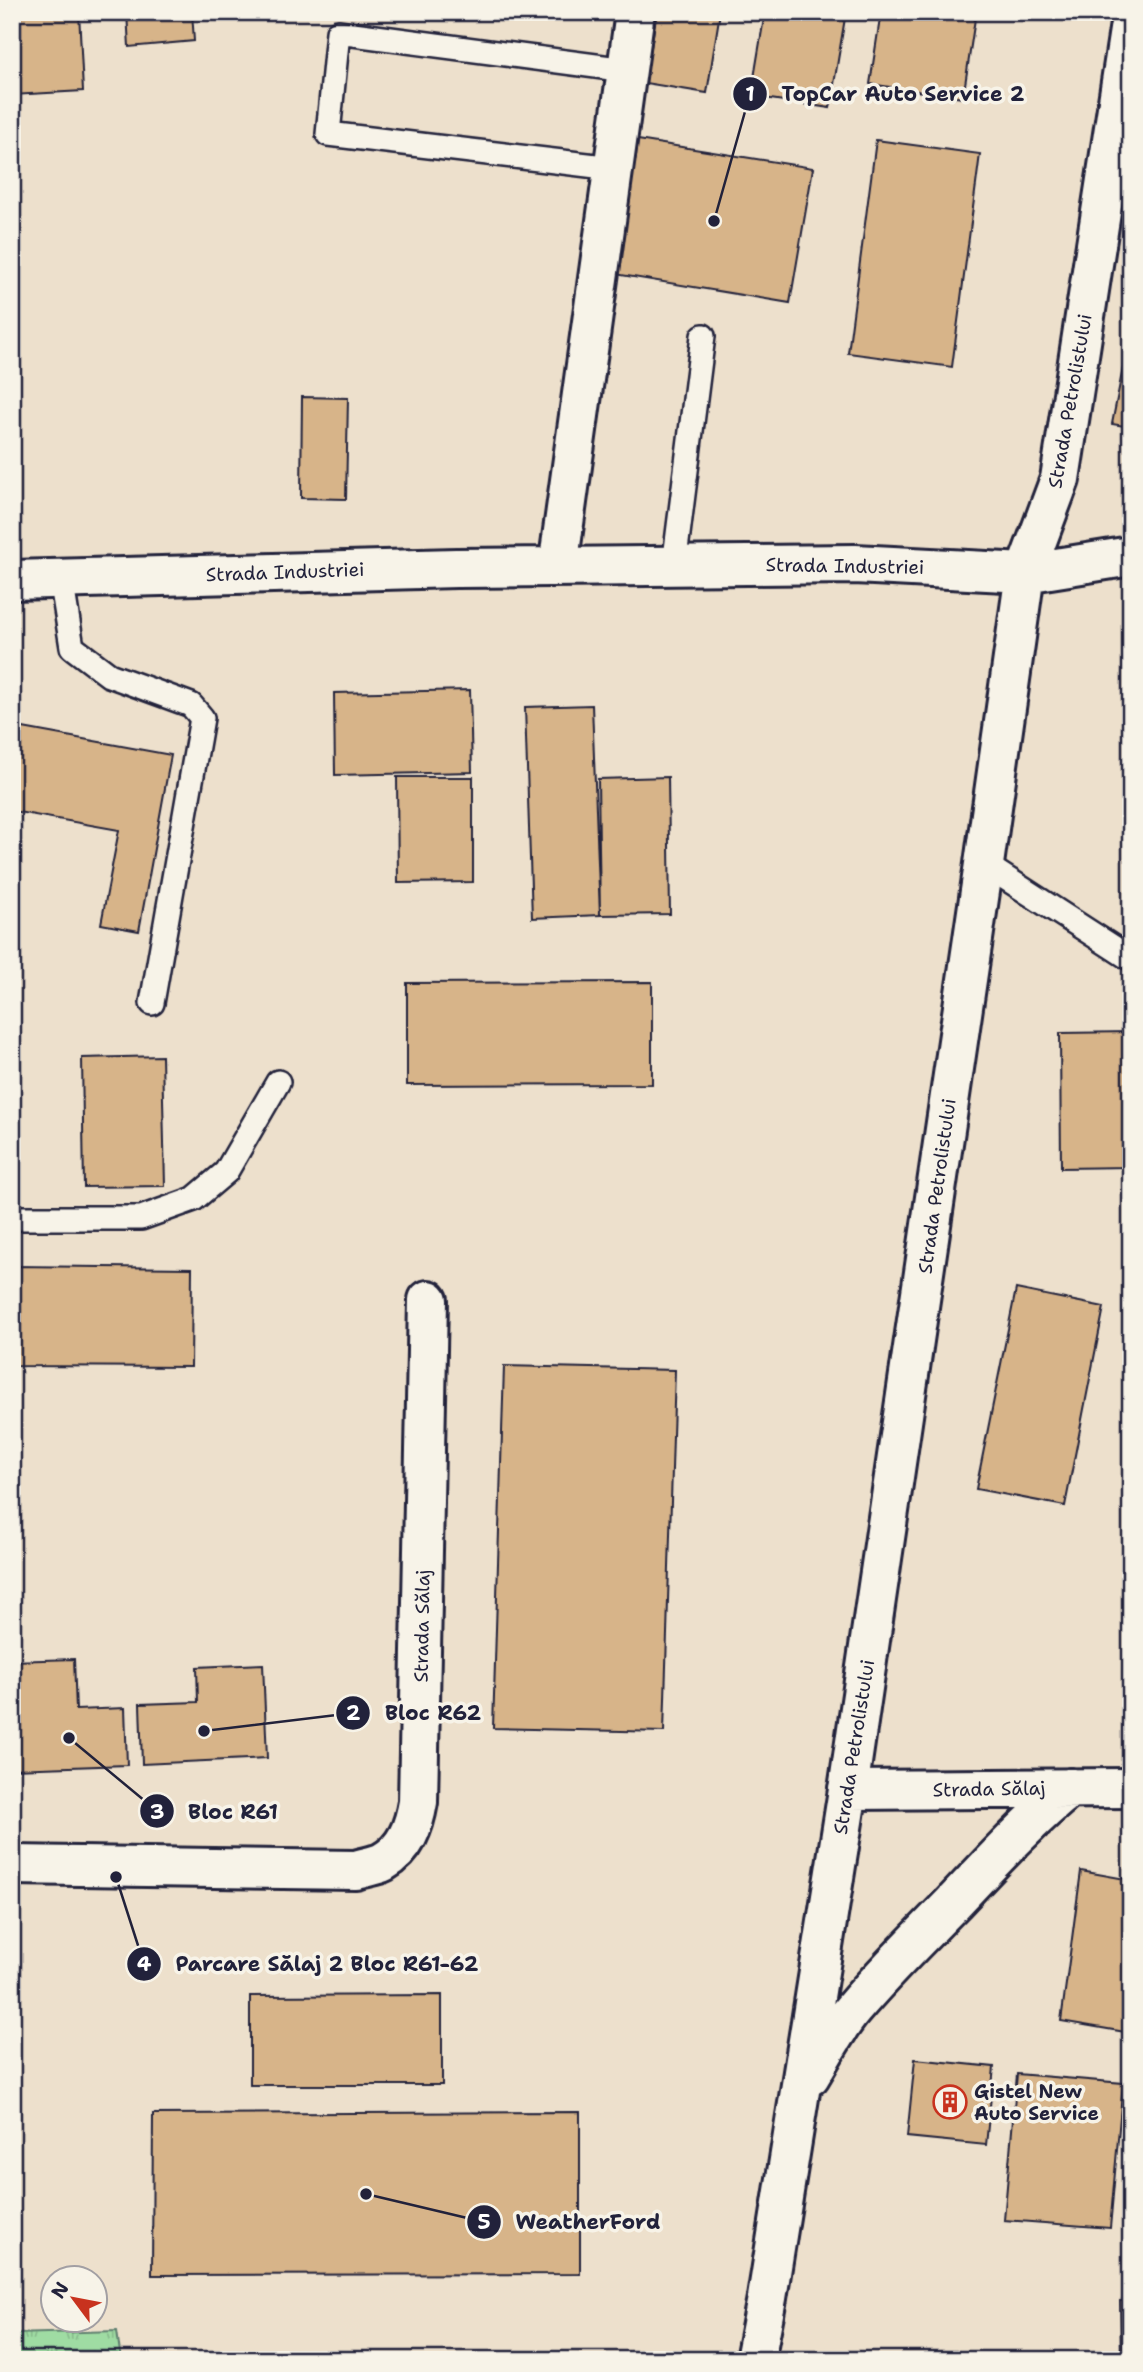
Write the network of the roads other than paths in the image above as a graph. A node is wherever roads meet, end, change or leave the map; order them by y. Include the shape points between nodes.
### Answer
1 (635, 12) edge
2 (1131, 17) edge
3 (626, 70) junction
4 (613, 168) junction
5 (703, 336) dead end
6 (1131, 556) edge
7 (674, 566) junction
8 (558, 567) junction
9 (1025, 573) junction
10 (61, 578) junction
11 (12, 580) edge
12 (984, 864) junction
13 (1131, 959) edge
14 (152, 1003) dead end
15 (278, 1082) dead end
16 (12, 1218) edge
17 (428, 1300) dead end
18 (1070, 1788) junction
19 (1131, 1788) edge
20 (848, 1790) junction
21 (12, 1865) edge
22 (799, 2096) junction
23 (755, 2360) edge

1 - 3 street
2 - 9 street, Strada Petrolistului via 1060,480
3 - 4 street
3 - 4 lane via 338,32 328,134
4 - 8 street
5 - 7 lane
6 - 9 street, Strada Industriei
7 - 8 street, Strada Industriei
7 - 9 street, Strada Industriei via 855,564
8 - 10 street, Strada Industriei
9 - 12 street, Strada Petrolistului
10 - 11 street, Strada Industriei
10 - 14 lane via 72,647 109,675 191,705 202,718
12 - 13 lane
12 - 20 street, Strada Petrolistului
15 - 16 lane via 226,1171 194,1199 141,1218
17 - 21 street, Strada Sălaj via 418,1802 414,1826 403,1845 383,1862 356,1870
18 - 19 street, Strada Sălaj
18 - 20 street, Strada Sălaj
18 - 22 street via 1012,1841 869,1990 831,2040
20 - 22 street, Strada Petrolistului
22 - 23 street, Strada Petrolistului

